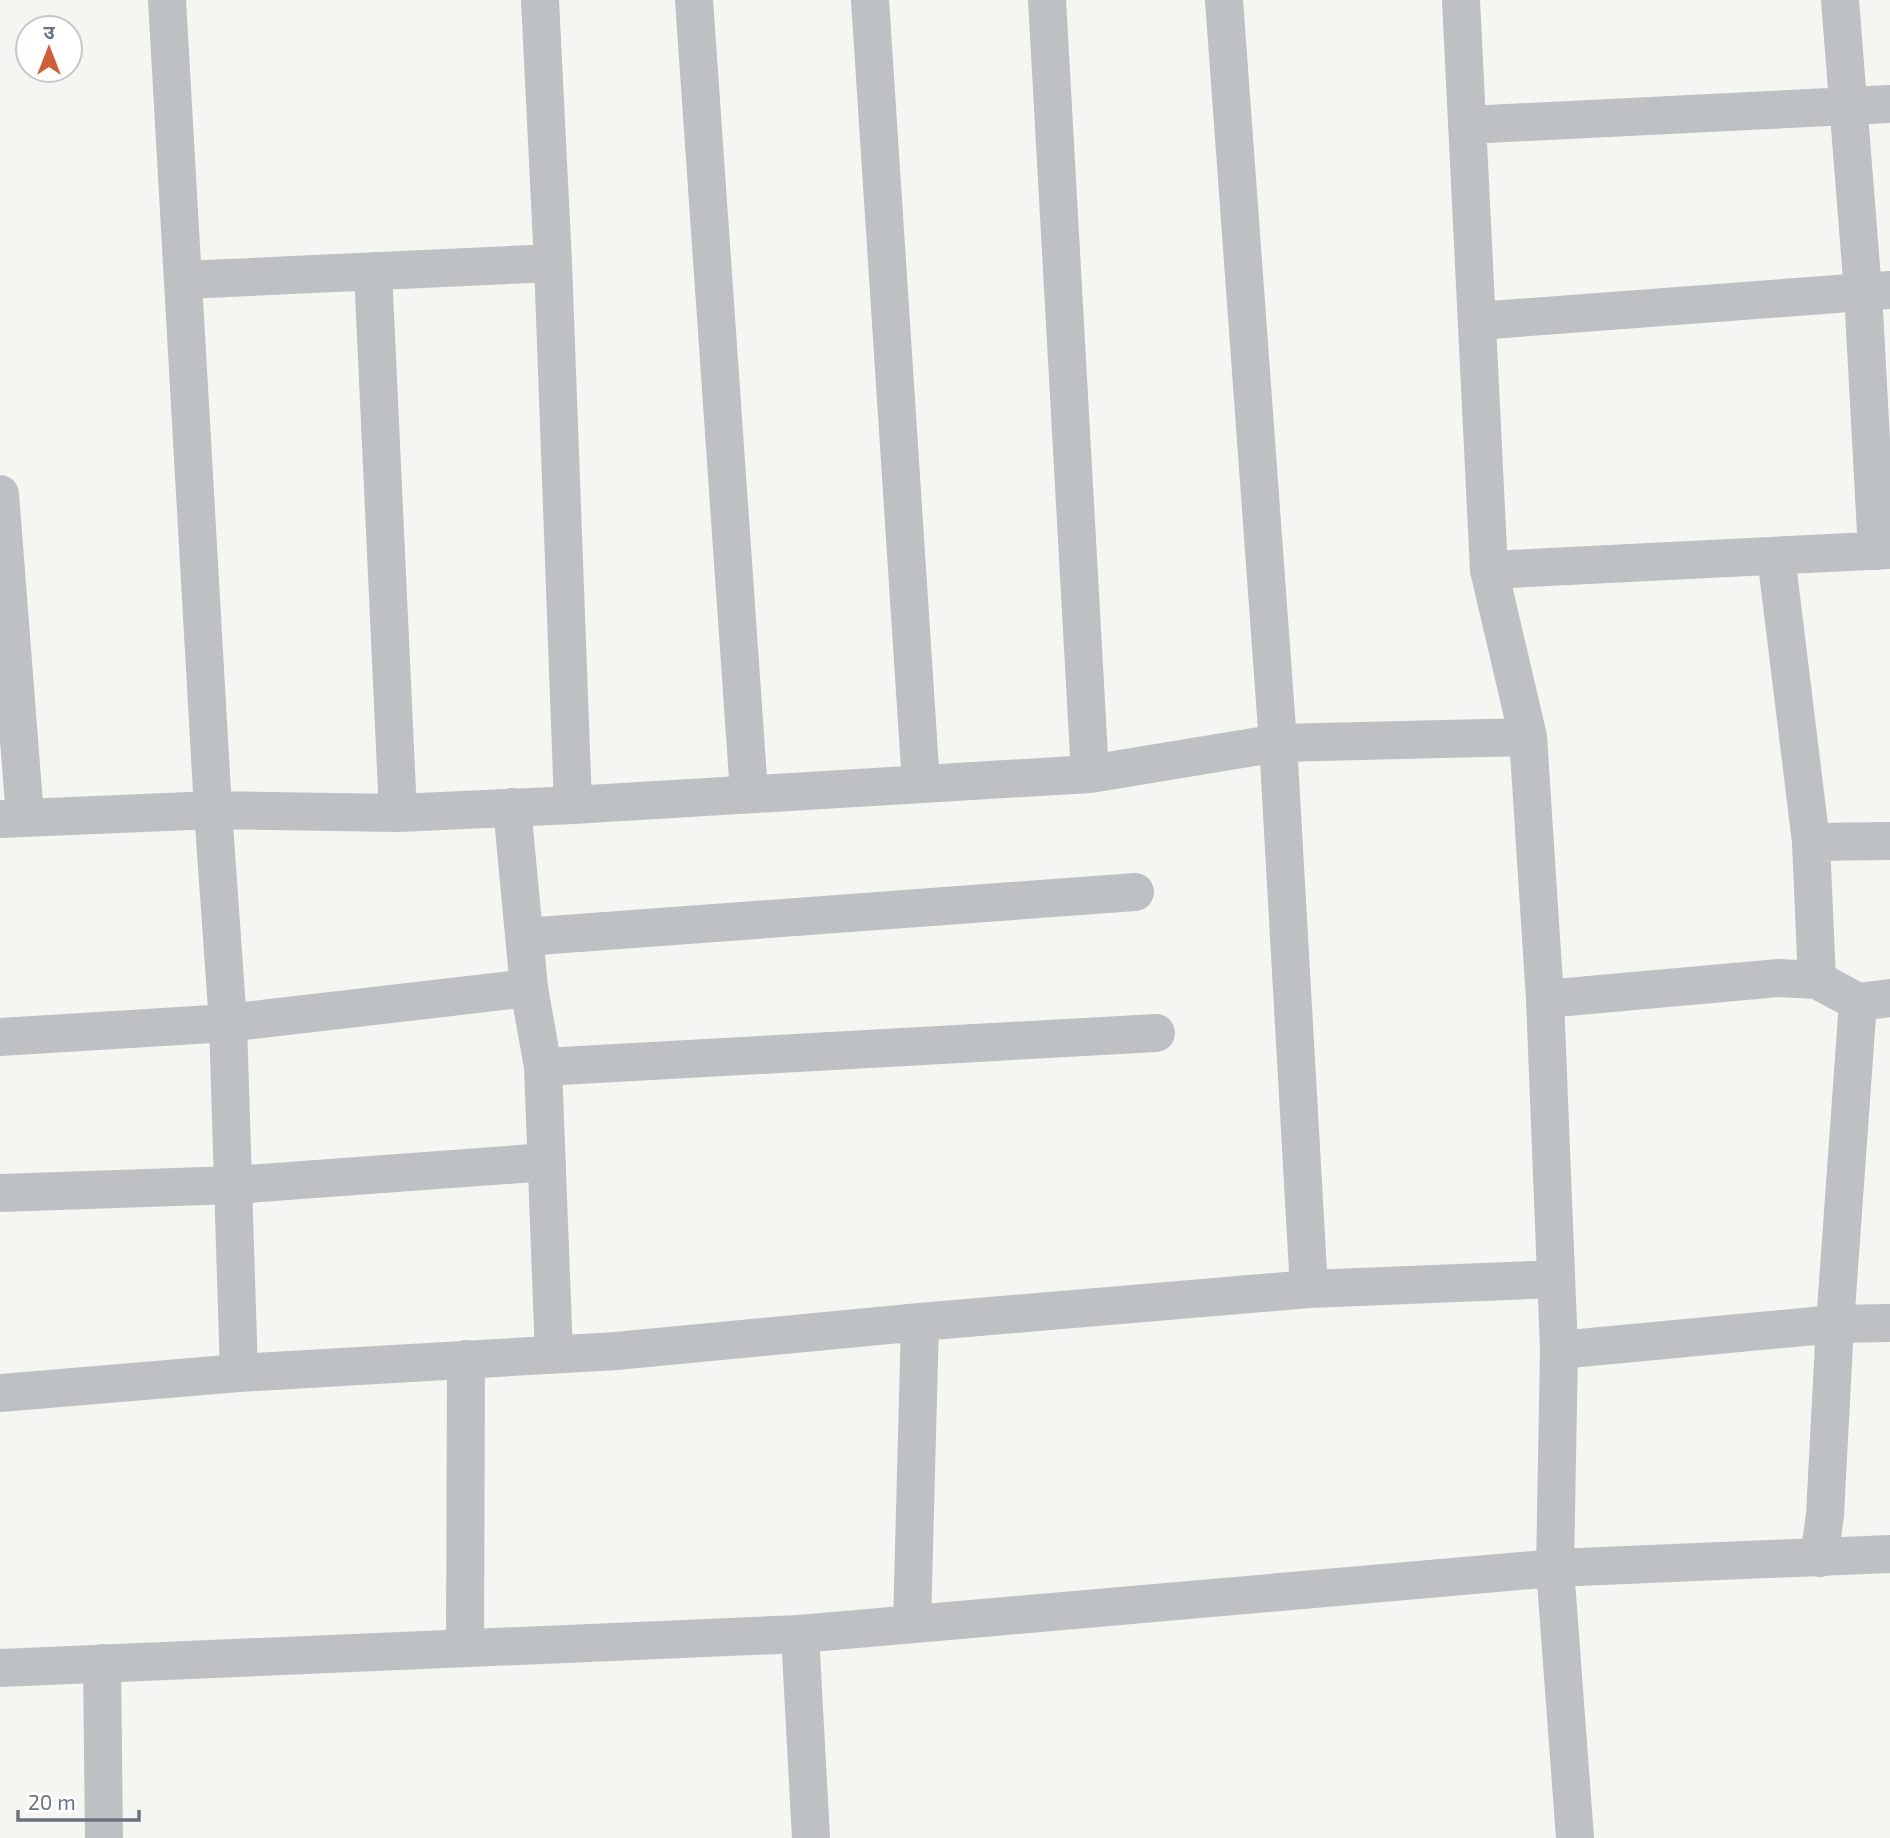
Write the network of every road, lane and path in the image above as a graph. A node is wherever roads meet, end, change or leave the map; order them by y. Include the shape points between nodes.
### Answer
1 (167, 0) edge
2 (540, 0) edge
3 (694, 0) edge
4 (870, 0) edge
5 (1047, 0) edge
6 (1224, 0) edge
7 (1461, 0) edge
8 (1840, 0) edge
9 (1890, 104) edge
10 (1848, 107) junction
11 (1467, 125) junction
12 (553, 263) junction
13 (373, 271) junction
14 (184, 280) junction
15 (1876, 291) edge
16 (1477, 321) junction
17 (0, 494) edge
18 (1883, 550) edge
19 (1776, 556) junction
20 (1489, 570) junction
21 (1528, 737) junction
22 (1278, 743) junction
23 (1090, 774) junction
24 (921, 784) junction
25 (749, 793) junction
26 (573, 804) junction
27 (512, 807) junction
28 (212, 810) junction
29 (398, 813) junction
30 (12, 818) edge
31 (1890, 841) edge
32 (1811, 842) junction
33 (1135, 892) dead end
34 (524, 937) junction
35 (1817, 980) junction
36 (529, 988) junction
37 (1545, 999) junction
38 (1874, 1000) edge
39 (228, 1023) junction
40 (1156, 1033) dead end
41 (0, 1037) edge
42 (542, 1067) junction
43 (547, 1162) junction
44 (234, 1185) junction
45 (0, 1192) edge
46 (1556, 1279) junction
47 (1309, 1289) junction
48 (920, 1322) junction
49 (1890, 1323) edge
50 (1835, 1324) junction
51 (1559, 1350) junction
52 (554, 1354) junction
53 (466, 1359) junction
54 (239, 1373) junction
55 (0, 1393) edge
56 (1890, 1554) edge
57 (1819, 1559) junction
58 (1555, 1568) junction
59 (912, 1624) junction
60 (800, 1634) junction
61 (465, 1648) junction
62 (102, 1662) junction
63 (0, 1668) edge
64 (104, 1838) edge
65 (811, 1838) edge
66 (1575, 1838) edge

1 - 14 street
2 - 12 street
3 - 25 street
4 - 24 street
5 - 23 street
6 - 22 street
7 - 11 street
8 - 10 street
9 - 10 street
10 - 11 street
10 - 15 street
11 - 16 street
12 - 13 street
12 - 26 street
13 - 14 street
13 - 29 street
14 - 28 street
15 - 16 street
15 - 18 street
16 - 20 street
17 - 30 street
18 - 19 street
19 - 20 street
19 - 32 street
20 - 21 street
21 - 22 street
21 - 37 street
22 - 23 street
22 - 47 street
23 - 24 street
24 - 25 street
25 - 26 street
26 - 27 street
27 - 29 street
27 - 34 street
28 - 29 street
28 - 30 street
28 - 39 street
31 - 32 street
32 - 35 street
33 - 34 street
34 - 36 street
35 - 37 street via 1779,978
35 - 38 street
36 - 39 street
36 - 42 street
37 - 46 street
38 - 50 street
39 - 41 street
39 - 44 street
40 - 42 street
42 - 43 street
43 - 44 street
43 - 52 street
44 - 45 street
44 - 54 street
46 - 47 street
46 - 51 street
47 - 48 street
48 - 52 street
48 - 59 street
49 - 50 street
50 - 51 street
50 - 57 street
51 - 58 street
52 - 53 street
53 - 54 street
53 - 61 street
54 - 55 street
56 - 57 street
57 - 58 street
58 - 59 street
58 - 66 street
59 - 60 street
60 - 61 street
60 - 65 street
61 - 62 street
62 - 63 street
62 - 64 street

